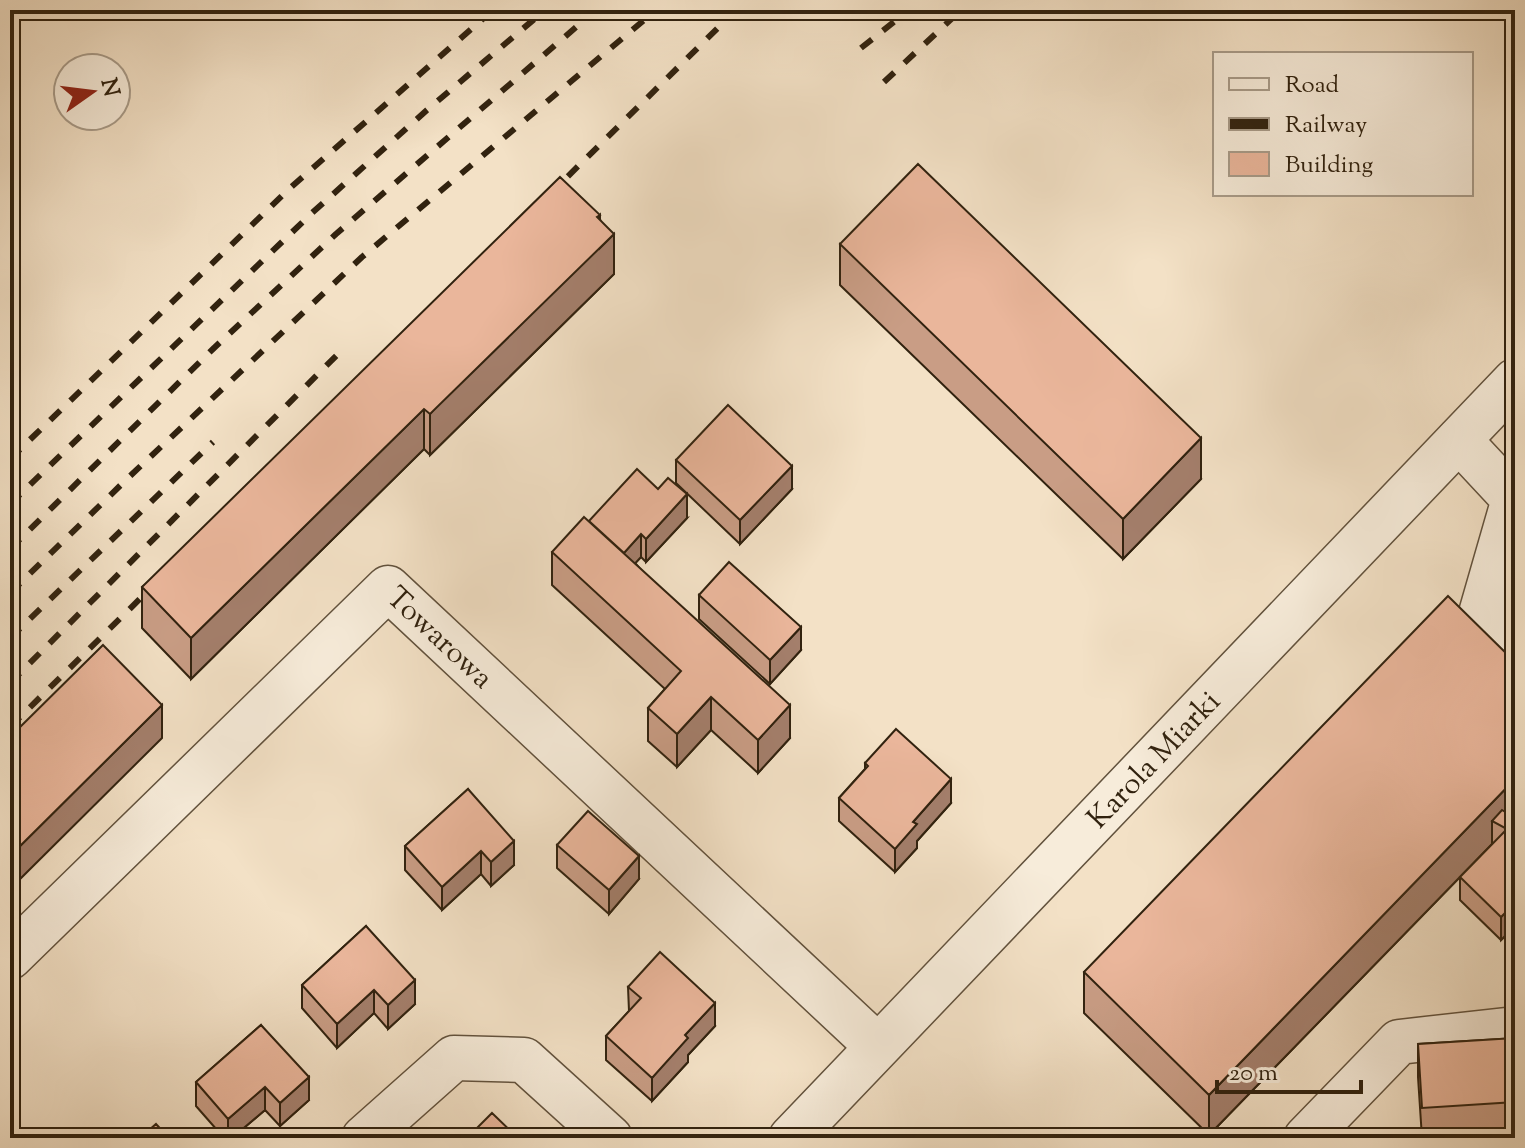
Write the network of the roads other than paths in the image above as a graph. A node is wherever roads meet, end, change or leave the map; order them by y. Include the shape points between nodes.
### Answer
1 (1515, 381) edge
2 (1459, 440) junction
3 (1515, 648) edge
4 (10, 957) edge
5 (1515, 1029) edge
6 (877, 1046) junction
7 (364, 1138) edge
8 (610, 1138) edge
9 (791, 1138) edge
10 (1306, 1138) edge

1 - 2 street, Karola Miarki
2 - 3 street via 1514,499 1480,617
2 - 6 street, Karola Miarki
4 - 6 street, Towarowa via 388,588
5 - 10 street via 1399,1042
6 - 9 street, Karola Miarki
7 - 8 street via 454,1058 524,1060

